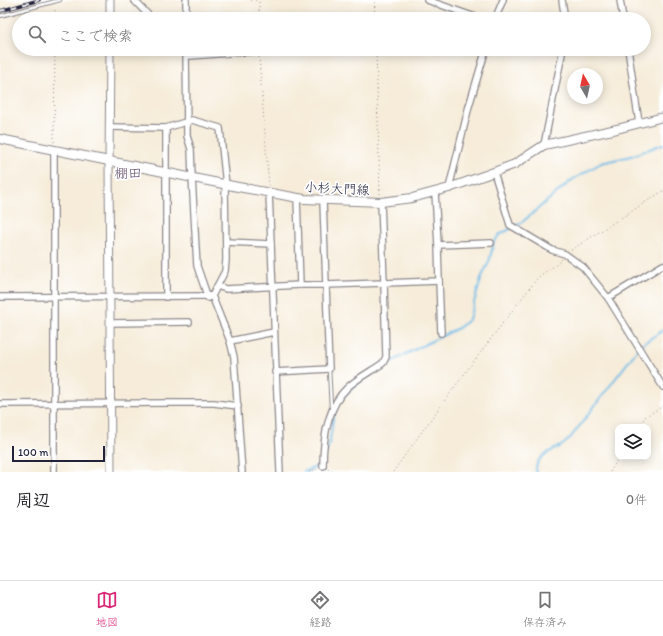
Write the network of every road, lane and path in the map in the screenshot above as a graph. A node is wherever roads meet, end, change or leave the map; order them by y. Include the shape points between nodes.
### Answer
1 (60, 0) edge
2 (110, 0) edge
3 (134, 0) edge
4 (186, 0) edge
5 (251, 0) edge
6 (259, 0) edge
7 (375, 0) edge
8 (427, 0) edge
9 (503, 0) edge
10 (562, 0) edge
11 (620, 0) edge
12 (55, 2) junction
13 (16, 12) edge
14 (55, 12) edge
15 (110, 12) edge
16 (145, 12) edge
17 (186, 12) edge
18 (259, 12) edge
19 (374, 12) edge
20 (461, 12) edge
21 (499, 12) edge
22 (564, 12) edge
23 (622, 12) edge
24 (12, 13) edge
25 (0, 16) edge
26 (55, 56) edge
27 (110, 56) edge
28 (186, 56) edge
29 (258, 56) edge
30 (376, 56) edge
31 (484, 56) edge
32 (562, 56) edge
33 (629, 56) edge
34 (663, 117) edge
35 (187, 121) junction
36 (639, 123) junction
37 (109, 127) junction
38 (166, 128) junction
39 (0, 139) edge
40 (544, 145) junction
41 (54, 150) junction
42 (109, 162) junction
43 (166, 172) junction
44 (494, 172) junction
45 (192, 177) junction
46 (226, 184) junction
47 (448, 188) junction
48 (663, 191) edge
49 (269, 192) junction
50 (435, 192) junction
51 (297, 197) junction
52 (323, 200) junction
53 (381, 202) junction
54 (226, 242) junction
55 (491, 243) dead end
56 (271, 244) junction
57 (438, 245) junction
58 (565, 254) junction
59 (663, 265) edge
60 (439, 281) junction
61 (384, 283) junction
62 (300, 285) junction
63 (326, 285) junction
64 (217, 286) junction
65 (272, 286) junction
66 (55, 296) junction
67 (0, 297) edge
68 (110, 297) junction
69 (166, 297) junction
70 (210, 297) junction
71 (608, 298) junction
72 (189, 322) dead end
73 (110, 323) junction
74 (274, 332) junction
75 (440, 333) dead end
76 (230, 341) junction
77 (329, 369) junction
78 (276, 372) junction
79 (663, 387) edge
80 (55, 403) junction
81 (110, 403) junction
82 (0, 404) edge
83 (238, 406) junction
84 (663, 406) edge
85 (332, 410) junction
86 (641, 424) edge
87 (617, 460) edge
88 (323, 466) dead end
89 (54, 472) edge
90 (111, 472) edge
91 (242, 472) edge
92 (280, 472) edge
93 (392, 472) edge
94 (610, 472) edge

1 - 12 lane
2 - 15 street
3 - 16 street
4 - 17 street
5 - 6 path
6 - 18 path
7 - 19 path
8 - 20 street
9 - 21 street
10 - 22 street
11 - 23 street
12 - 13 lane
12 - 14 path
24 - 25 lane
26 - 41 path
27 - 37 street
28 - 35 street
29 - 49 path
30 - 53 path
31 - 47 street
32 - 40 street
33 - 36 street
34 - 36 main road, 小杉大門線
35 - 38 street
35 - 45 street
35 - 46 street via 204,122 220,128
36 - 40 main road, 小杉大門線
37 - 38 street
37 - 42 street
38 - 43 street
39 - 41 main road, 小杉大門線
40 - 44 main road, 小杉大門線 via 515,164
41 - 42 main road, 小杉大門線
41 - 66 street
42 - 43 main road, 小杉大門線
42 - 68 street
43 - 45 main road, 小杉大門線
43 - 69 street
44 - 47 main road, 小杉大門線
44 - 58 street via 510,225 552,250
45 - 46 main road, 小杉大門線
45 - 70 street via 197,266
46 - 49 main road, 小杉大門線
46 - 54 street
47 - 50 main road, 小杉大門線
48 - 58 path
49 - 51 main road, 小杉大門線
49 - 56 street
50 - 53 main road, 小杉大門線
50 - 57 street
51 - 52 main road, 小杉大門線
51 - 62 street
52 - 53 main road, 小杉大門線
52 - 63 street
53 - 61 street
54 - 56 street
54 - 64 street via 225,271
55 - 57 street
56 - 65 street
57 - 60 street
58 - 71 street via 583,267
58 - 93 path via 558,265 538,277
59 - 71 street
60 - 61 street
60 - 75 street
61 - 63 street
61 - 85 street via 386,357 383,363 348,387
62 - 63 street
62 - 65 street
63 - 77 street
64 - 65 street via 226,289
64 - 70 street
65 - 74 street
66 - 67 street
66 - 68 street
66 - 80 street
68 - 69 street
68 - 73 street
69 - 70 street
70 - 76 street
71 - 79 street
72 - 73 street
73 - 81 street
74 - 76 street
74 - 78 street
76 - 83 street via 234,357
77 - 78 street
77 - 85 lane
78 - 92 street
80 - 81 street
80 - 82 street
80 - 89 street
81 - 83 street via 207,403
81 - 90 street
83 - 91 street
84 - 86 path via 645,417
85 - 88 street via 323,453
87 - 94 path

